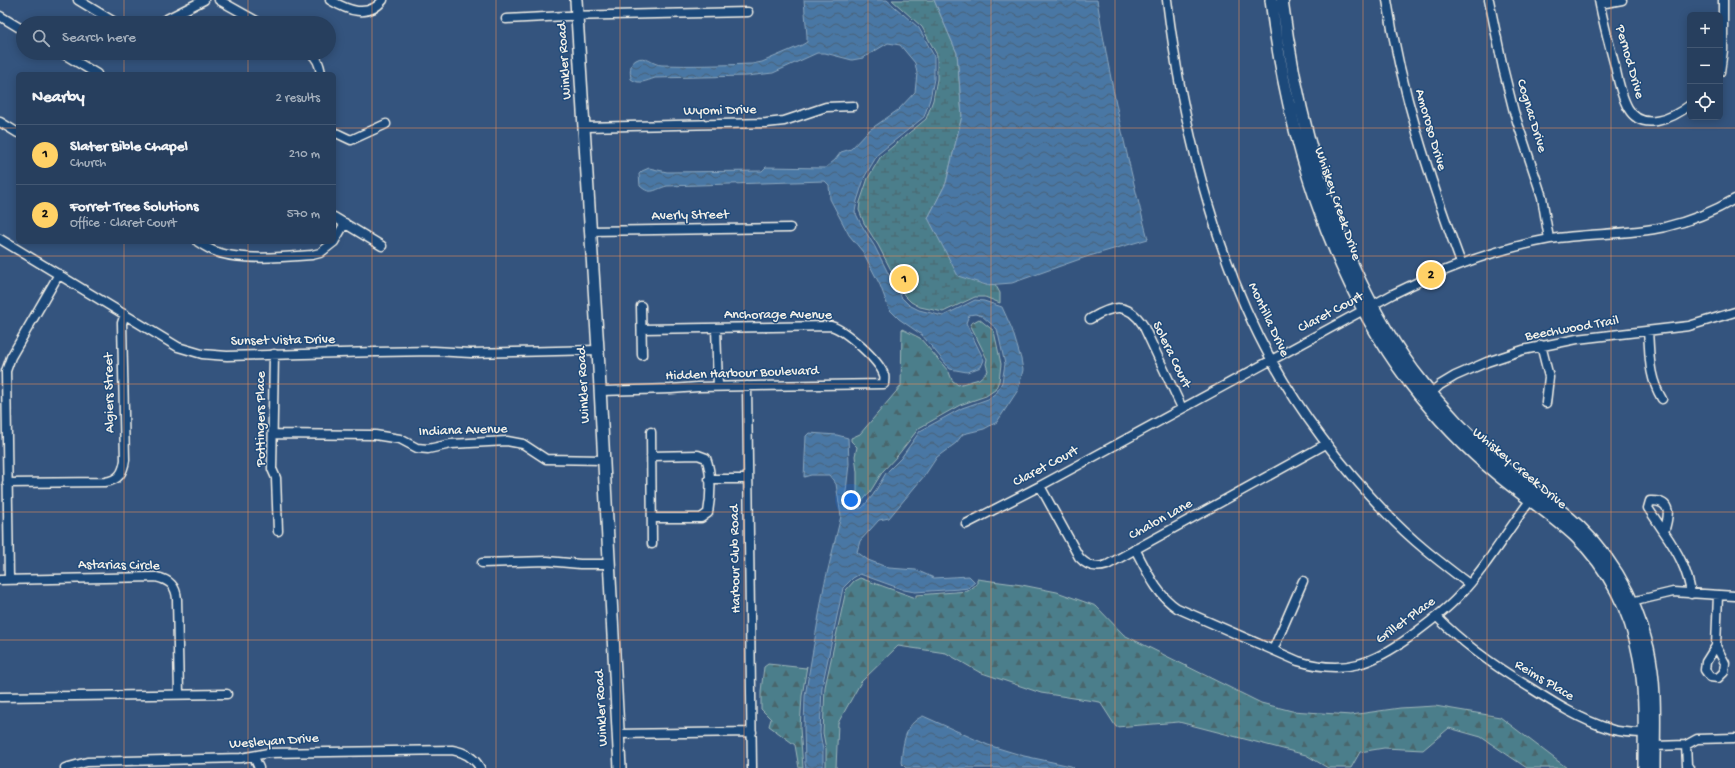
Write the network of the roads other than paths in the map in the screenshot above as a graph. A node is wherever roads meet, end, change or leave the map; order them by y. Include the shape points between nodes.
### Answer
1 (78, 0) edge
2 (204, 0) edge
3 (219, 0) edge
4 (330, 0) edge
5 (383, 0) edge
6 (576, 0) edge
7 (1167, 0) edge
8 (1271, 0) edge
9 (1282, 0) edge
10 (1387, 0) edge
11 (1489, 0) edge
12 (1622, 0) edge
13 (1723, 0) edge
14 (1600, 2) edge
15 (748, 12) dead end
16 (0, 16) edge
17 (104, 16) edge
18 (173, 16) edge
19 (248, 16) edge
20 (577, 16) junction
21 (506, 20) dead end
22 (16, 26) edge
23 (1723, 48) edge
24 (73, 60) edge
25 (316, 60) edge
26 (93, 72) edge
27 (320, 72) edge
28 (854, 106) dead end
29 (1687, 107) edge
30 (0, 122) edge
31 (386, 124) dead end
32 (584, 127) junction
33 (16, 132) edge
34 (336, 133) edge
35 (1735, 199) edge
36 (336, 218) edge
37 (345, 223) junction
38 (790, 228) dead end
39 (590, 231) junction
40 (0, 238) edge
41 (336, 239) edge
42 (1549, 239) junction
43 (202, 244) edge
44 (331, 244) edge
45 (382, 246) dead end
46 (1461, 263) junction
47 (59, 274) junction
48 (641, 306) dead end
49 (1367, 309) junction
50 (1735, 312) edge
51 (125, 314) junction
52 (1090, 319) dead end
53 (716, 328) junction
54 (642, 329) junction
55 (1648, 331) junction
56 (1541, 345) junction
57 (598, 350) junction
58 (274, 354) junction
59 (642, 355) dead end
60 (1272, 360) junction
61 (3, 369) edge
62 (884, 384) joint
63 (718, 386) junction
64 (747, 386) junction
65 (600, 391) junction
66 (1427, 397) junction
67 (1662, 399) dead end
68 (1546, 403) dead end
69 (1182, 408) junction
70 (651, 432) dead end
71 (273, 434) junction
72 (1326, 444) junction
73 (652, 456) junction
74 (604, 460) junction
75 (709, 479) junction
76 (748, 479) junction
77 (7, 483) junction
78 (1040, 486) junction
79 (1534, 497) junction
80 (652, 518) junction
81 (966, 524) dead end
82 (278, 531) dead end
83 (1664, 532) dead end
84 (652, 544) dead end
85 (1135, 549) junction
86 (482, 563) dead end
87 (610, 564) junction
88 (4, 579) edge
89 (1303, 581) dead end
90 (1469, 584) junction
91 (1691, 594) junction
92 (1718, 595) junction
93 (1735, 596) edge
94 (1627, 603) junction
95 (1437, 617) junction
96 (1716, 646) dead end
97 (1273, 650) junction
98 (179, 694) junction
99 (227, 694) dead end
100 (0, 696) edge
101 (752, 732) junction
102 (1649, 733) junction
103 (618, 734) junction
104 (1735, 738) edge
105 (1686, 745) junction
106 (1654, 746) junction
107 (254, 757) junction
108 (65, 768) edge
109 (259, 768) edge
110 (480, 768) edge
111 (620, 768) edge
112 (752, 768) edge
113 (1644, 768) edge
114 (1654, 768) edge
115 (1689, 768) edge

1 - 17 street
2 - 18 street
3 - 19 street
4 - 5 street via 358,11 374,8
6 - 20 street, Winkler Road
7 - 60 street, Montilla Drive via 1185,107 1207,196 1234,279
8 - 49 street, Whiskey Creek Drive via 1286,86 1308,172 1333,247
9 - 49 street, Whiskey Creek Drive via 1299,97 1318,172
10 - 46 street, Amoroso Drive via 1400,70 1418,140
11 - 42 street, Cognac Drive via 1508,90 1542,197
12 - 14 street
13 - 23 street
14 - 29 street, Pernod Drive via 1625,101 1633,114 1648,122 1657,121
15 - 20 street
16 - 22 street
20 - 21 street
20 - 32 street, Winkler Road
24 - 26 street
25 - 27 street
28 - 32 street, Wyomi Drive via 826,107 784,121 766,123
30 - 33 street
31 - 34 street via 351,140
32 - 39 street, Winkler Road
35 - 42 street, Claret Court via 1692,219 1664,227
36 - 37 street
37 - 41 street
37 - 45 street
38 - 39 street, Averly Street
39 - 57 street, Winkler Road
40 - 47 street, Sunset Vista Drive
42 - 46 street, Claret Court via 1493,252
43 - 44 street via 226,255 252,257 312,255 320,253
46 - 49 street, Claret Court via 1418,281
47 - 51 street, Sunset Vista Drive
47 - 61 street
48 - 54 street
49 - 60 street, Claret Court
49 - 66 street, Whiskey Creek Drive via 1397,347
50 - 55 street, Beechwood Trail via 1689,326
51 - 58 street, Sunset Vista Drive via 178,347 193,352 227,356
51 - 77 street, Algiers Street via 122,322 123,472 114,481 105,482
52 - 69 street, Solera Court via 1114,308 1126,310 1136,316 1143,325
53 - 54 street, Anchorage Avenue
53 - 62 street, Anchorage Avenue via 839,328 877,363 884,375
53 - 63 street
54 - 59 street
55 - 56 street, Beechwood Trail
55 - 67 street via 1653,380
56 - 66 street, Beechwood Trail via 1470,369 1447,380
56 - 68 street via 1550,378
57 - 58 street, Sunset Vista Drive
57 - 65 street, Winkler Road
58 - 71 street, Pottingers Place
60 - 69 street, Claret Court
60 - 72 street, Montilla Drive
61 - 77 street
62 - 64 street, Hidden Harbour Boulevard
63 - 64 street, Hidden Harbour Boulevard
63 - 65 street, Hidden Harbour Boulevard
64 - 76 street, Harbour Club Road
65 - 74 street, Winkler Road
66 - 79 street, Whiskey Creek Drive via 1461,426
69 - 78 street, Claret Court
70 - 73 street
71 - 74 street, Indiana Avenue via 375,435 400,439 417,448 428,449 451,444 507,441 523,444 546,458
71 - 82 street, Pottingers Place via 272,469 276,478
72 - 85 street, Chalon Lane
72 - 90 street, Montilla Drive via 1388,515 1430,554
73 - 75 street via 706,458
73 - 80 street
74 - 87 street, Winkler Road
75 - 76 street
75 - 80 street via 708,513 701,518
76 - 101 street, Harbour Club Road
77 - 88 street
78 - 81 street, Claret Court
78 - 85 street, Chalon Lane via 1084,563 1091,567 1100,567
79 - 90 street, Grillet Place
79 - 94 street, Whiskey Creek Drive via 1566,514 1591,538 1613,566
80 - 84 street
83 - 91 street via 1684,565
85 - 97 street, Grillet Place via 1158,591 1170,603
86 - 87 street via 547,560
87 - 103 street, Winkler Road
88 - 98 street, Astarias Circle via 156,577 172,583 177,599
89 - 97 street
90 - 95 street, Grillet Place
91 - 92 street
91 - 94 street via 1673,592
92 - 93 street
92 - 96 street
94 - 102 street, Whiskey Creek Drive via 1648,650 1653,688
95 - 97 street, Grillet Place via 1386,654 1359,664 1341,667 1314,666
95 - 102 street, Reims Place via 1484,658 1542,696 1610,729
98 - 99 street
98 - 100 street
101 - 103 street
101 - 112 street, Harbour Club Road
102 - 106 street, Whiskey Creek Drive
102 - 113 street, Whiskey Creek Drive
103 - 111 street, Winkler Road
104 - 105 street via 1697,739
105 - 106 street
105 - 115 street
106 - 114 street, Whiskey Creek Drive
107 - 108 street, Wesleyan Drive via 94,762
107 - 109 street
107 - 110 street, Wesleyan Drive via 268,753 452,750 471,757

